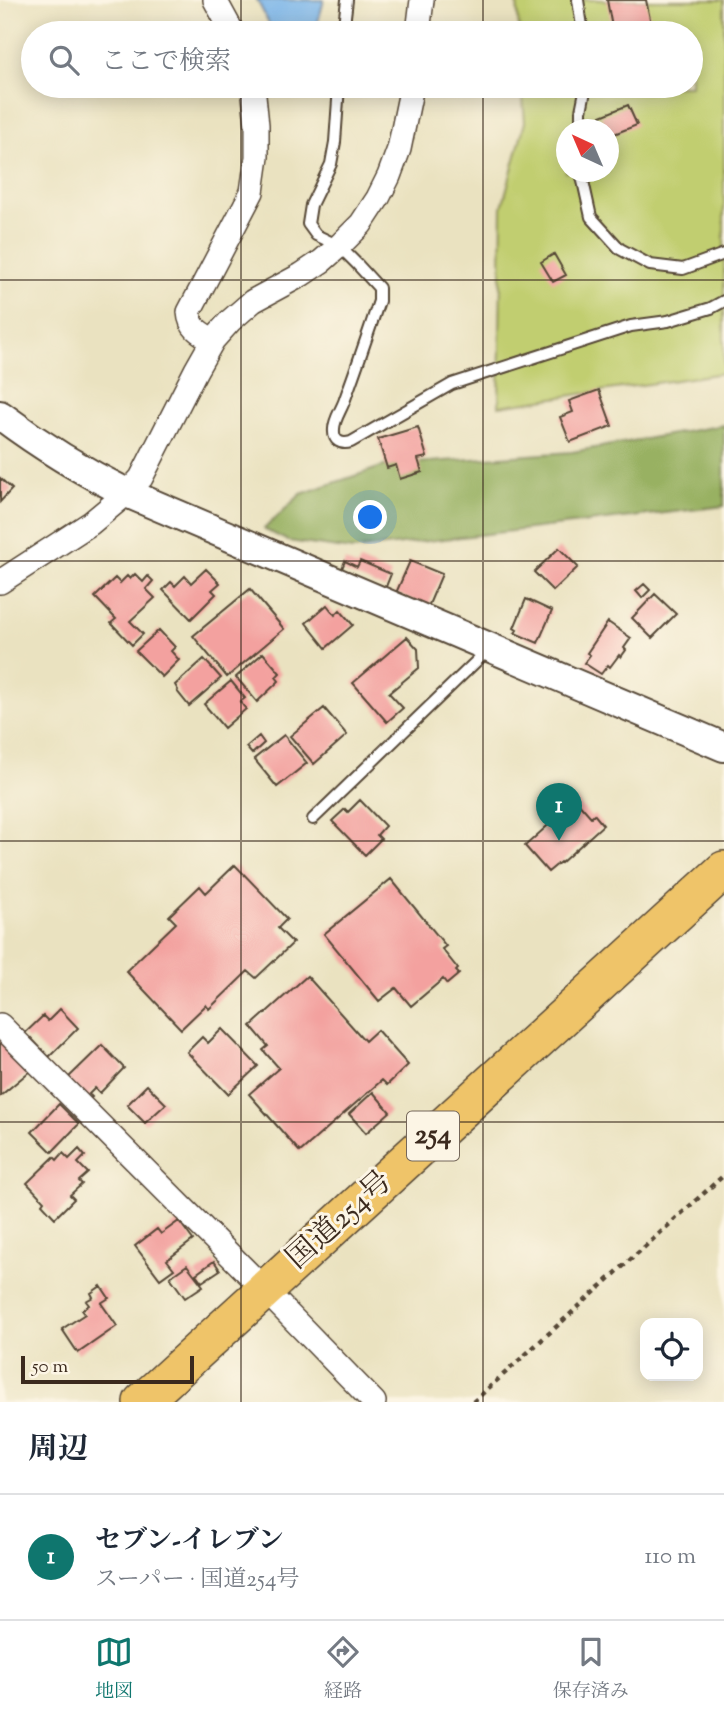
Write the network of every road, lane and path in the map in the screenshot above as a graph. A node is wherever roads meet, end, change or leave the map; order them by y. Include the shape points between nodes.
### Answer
1 (215, 0) edge
2 (347, 0) edge
3 (422, 0) edge
4 (578, 0) edge
5 (226, 21) edge
6 (344, 21) edge
7 (419, 21) edge
8 (581, 21) edge
9 (254, 98) edge
10 (338, 98) edge
11 (410, 98) edge
12 (584, 98) edge
13 (581, 119) edge
14 (583, 182) edge
15 (339, 246) junction
16 (724, 254) edge
17 (724, 301) edge
18 (214, 340) junction
19 (0, 415) edge
20 (127, 493) junction
21 (0, 583) edge
22 (491, 648) junction
23 (724, 747) edge
24 (313, 819) dead end
25 (724, 870) edge
26 (0, 1025) edge
27 (723, 1179) edge
28 (265, 1290) junction
29 (142, 1402) edge
30 (374, 1402) edge
31 (473, 1402) edge

1 - 5 street
2 - 6 lane
3 - 7 street
4 - 8 lane
9 - 18 street via 257,158 251,192 189,312 195,329
10 - 15 lane via 331,164 312,205 309,224 316,235
11 - 15 street via 389,176 361,224
12 - 13 lane
14 - 16 lane via 591,216 620,249 650,265 683,269
15 - 17 lane via 379,288 379,301 334,425 335,438 343,444 452,384
15 - 18 street via 301,275 253,301
18 - 20 street via 141,478
19 - 20 street via 59,456
20 - 21 street via 91,523
20 - 22 street
22 - 23 street
22 - 24 lane
25 - 28 highway, 国道254号 / 254
26 - 28 street
27 - 31 path
28 - 29 highway, 国道254号 / 254
28 - 30 street

